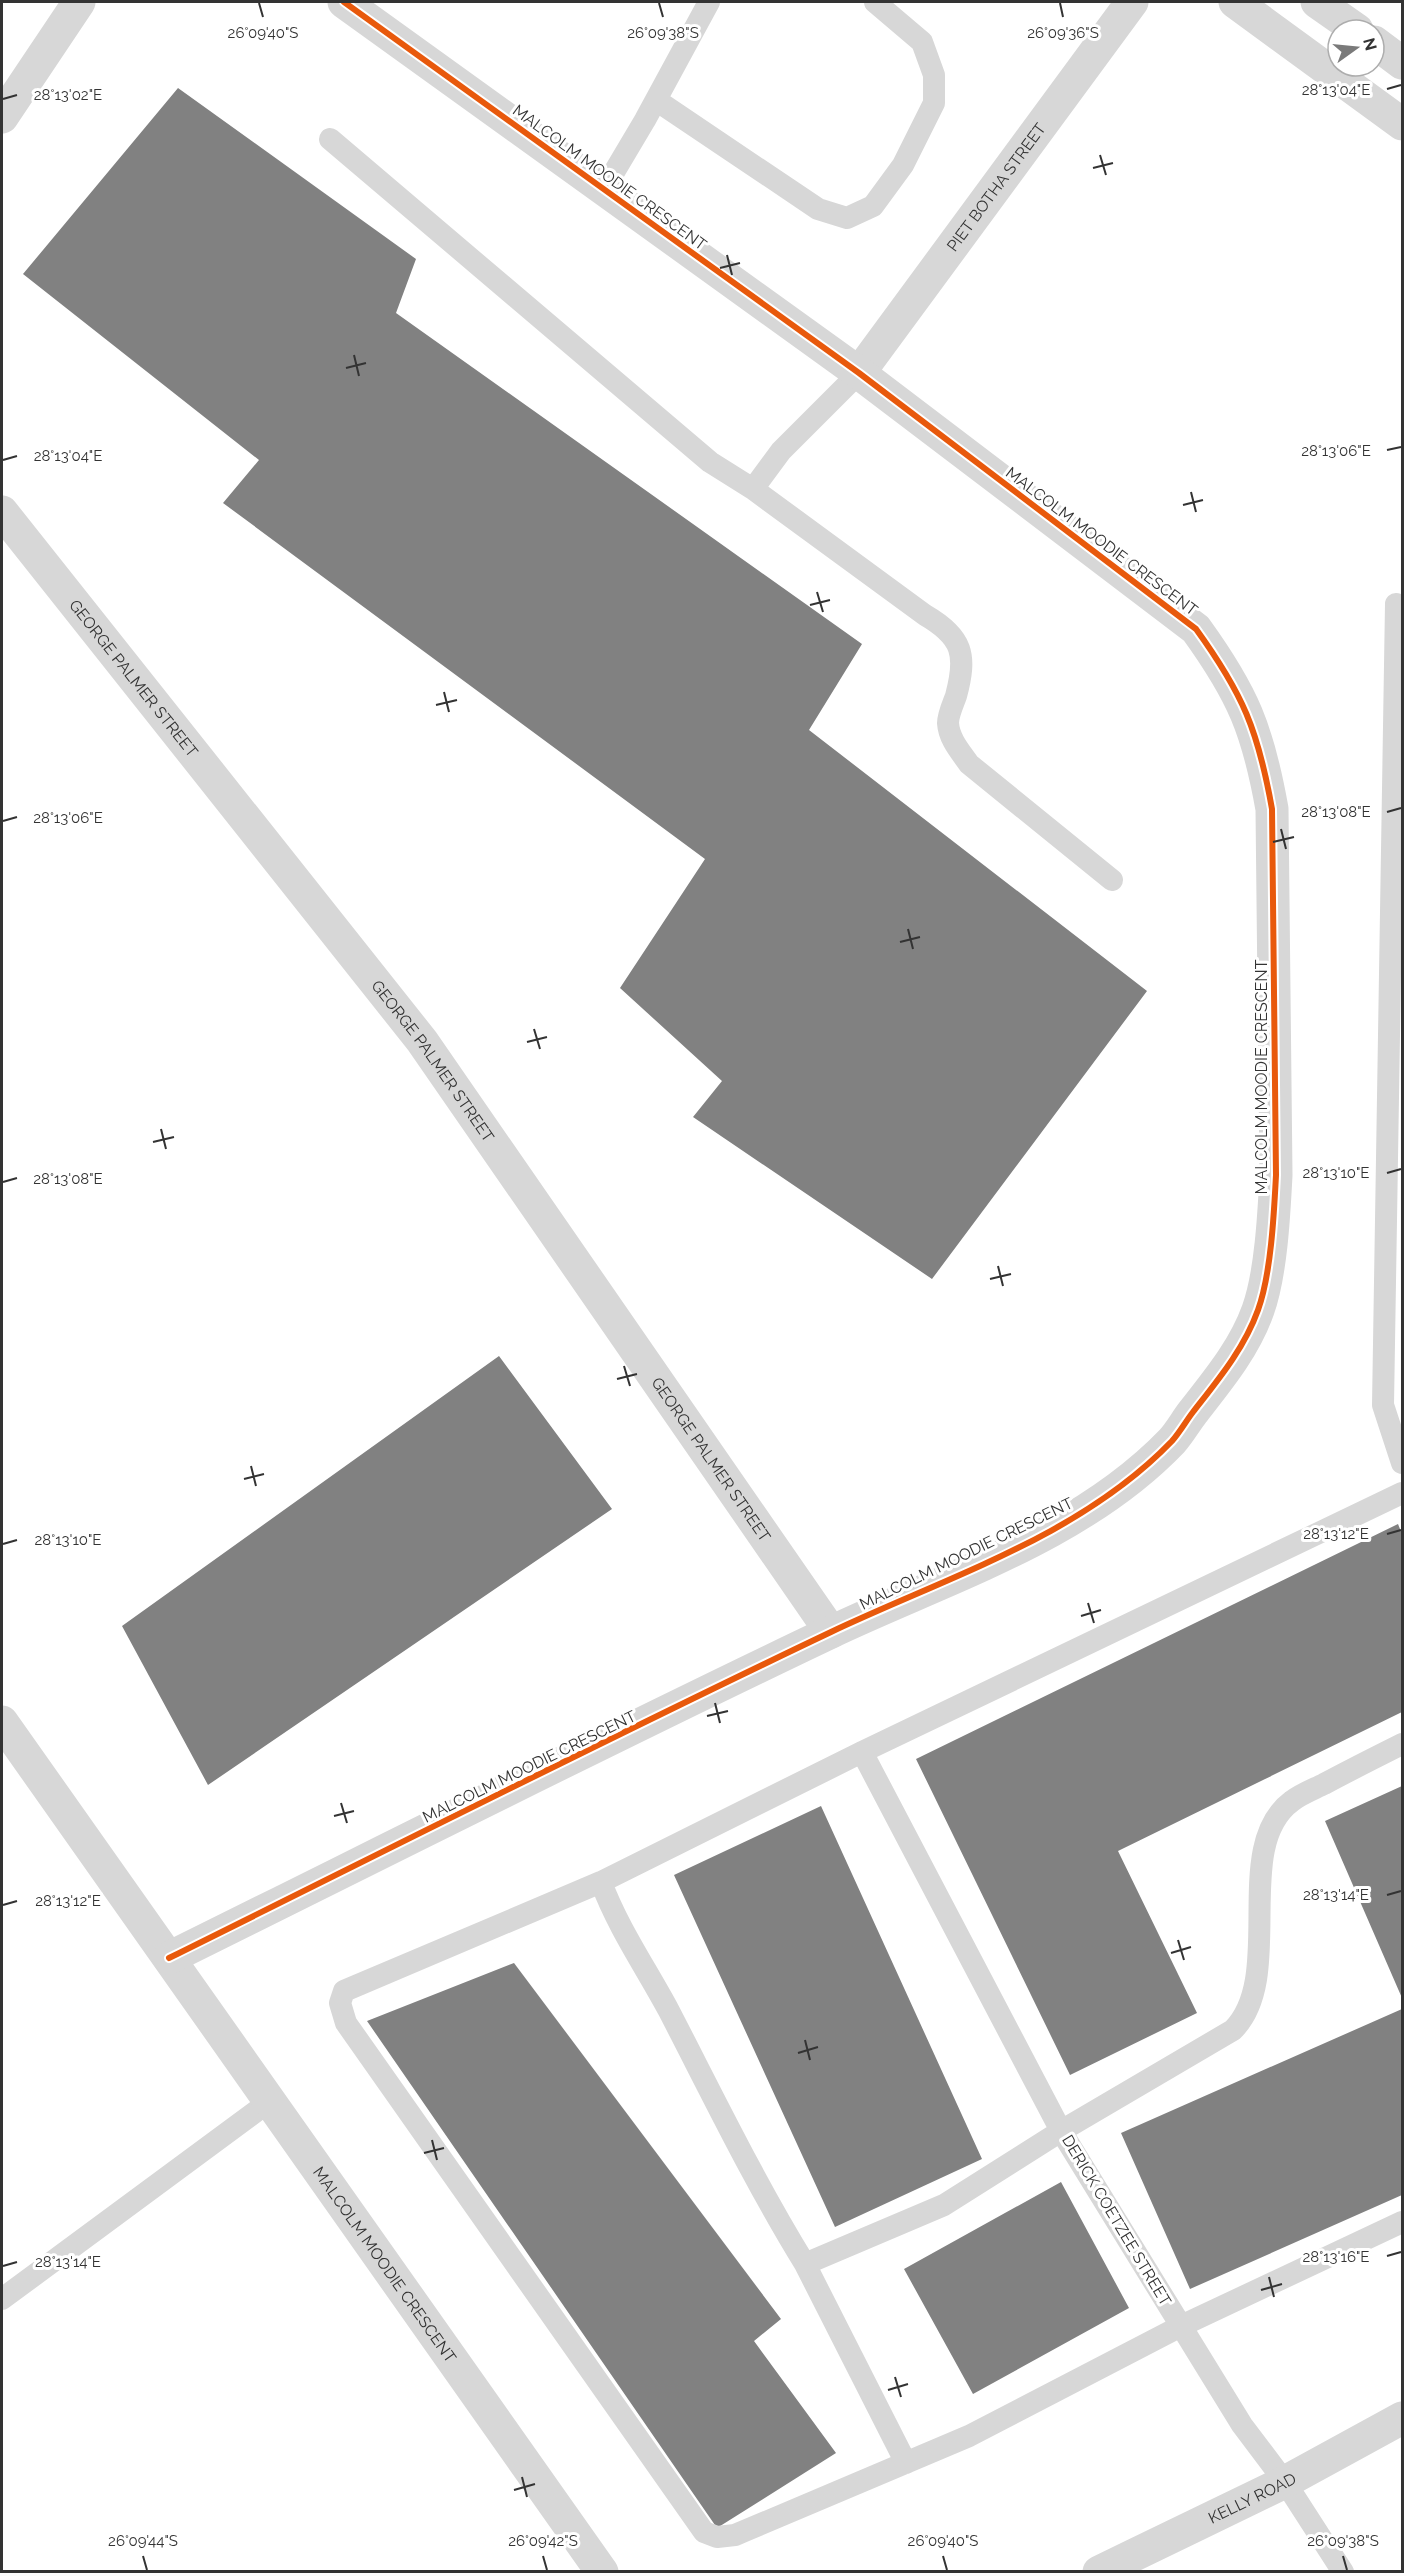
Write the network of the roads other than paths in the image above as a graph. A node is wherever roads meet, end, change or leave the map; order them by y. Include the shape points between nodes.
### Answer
1 (79, 2) edge
2 (344, 2) edge
3 (709, 2) edge
4 (875, 2) edge
5 (1132, 2) edge
6 (1235, 2) edge
7 (1317, 2) edge
8 (1340, 18) edge
9 (1386, 51) edge
10 (1402, 63) edge
11 (656, 100) junction
12 (2, 117) edge
13 (1402, 124) edge
14 (330, 139) dead end
15 (604, 189) junction
16 (859, 373) junction
17 (753, 489) junction
18 (2, 512) edge
19 (1396, 604) dead end
20 (1112, 880) dead end
21 (1402, 1463) edge
22 (1402, 1493) edge
23 (831, 1632) junction
24 (2, 1722) edge
25 (1402, 1744) edge
26 (862, 1752) junction
27 (601, 1882) junction
28 (169, 1958) junction
29 (270, 2102) junction
30 (1061, 2131) junction
31 (1402, 2222) edge
32 (805, 2264) junction
33 (2, 2299) edge
34 (1181, 2326) junction
35 (1402, 2418) edge
36 (906, 2463) junction
37 (1284, 2482) junction
38 (602, 2571) edge
39 (1099, 2571) edge
40 (1343, 2571) edge

1 - 12 street
2 - 15 street, MALCOLM MOODIE CRESCENT
3 - 11 lane
4 - 11 lane via 922,42 934,75 934,103 903,165 873,206 847,218 818,209
5 - 16 street, PIET BOTHA STREET
6 - 13 street
7 - 8 street
9 - 10 street
11 - 15 lane
14 - 17 lane via 710,462
15 - 16 street, MALCOLM MOODIE CRESCENT
16 - 17 lane via 781,451
16 - 23 street, MALCOLM MOODIE CRESCENT via 1196,629 1227,672 1247,710 1262,755 1272,809 1276,1175 1265,1286 1258,1311 1223,1376 1173,1439 1127,1482 1082,1513
17 - 20 lane via 948,628 960,646 963,671 948,722 954,744 969,764
18 - 23 street, GEORGE PALMER STREET via 422,1041
19 - 21 lane via 1383,1405
22 - 26 lane
23 - 28 street, MALCOLM MOODIE CRESCENT
24 - 28 street, MALCOLM MOODIE CRESCENT
25 - 30 lane, DERICK COETZEE STREET via 1291,1802 1272,1827 1264,1849 1260,1881 1260,1941 1252,1995 1239,2024
26 - 27 lane
26 - 30 lane
27 - 32 lane via 611,1911 662,1997 780,2224
27 - 36 lane via 345,1991 340,2003 346,2023 704,2532 717,2537 735,2535
28 - 29 street, MALCOLM MOODIE CRESCENT
29 - 33 lane
29 - 38 street, MALCOLM MOODIE CRESCENT
30 - 32 lane via 944,2205
30 - 34 lane, DERICK COETZEE STREET
31 - 34 lane
32 - 36 lane
34 - 36 lane via 969,2436
34 - 37 lane, DERICK COETZEE STREET via 1242,2425
35 - 37 street, KELLY ROAD
37 - 39 street, KELLY ROAD
37 - 40 lane, DERICK COETZEE STREET

